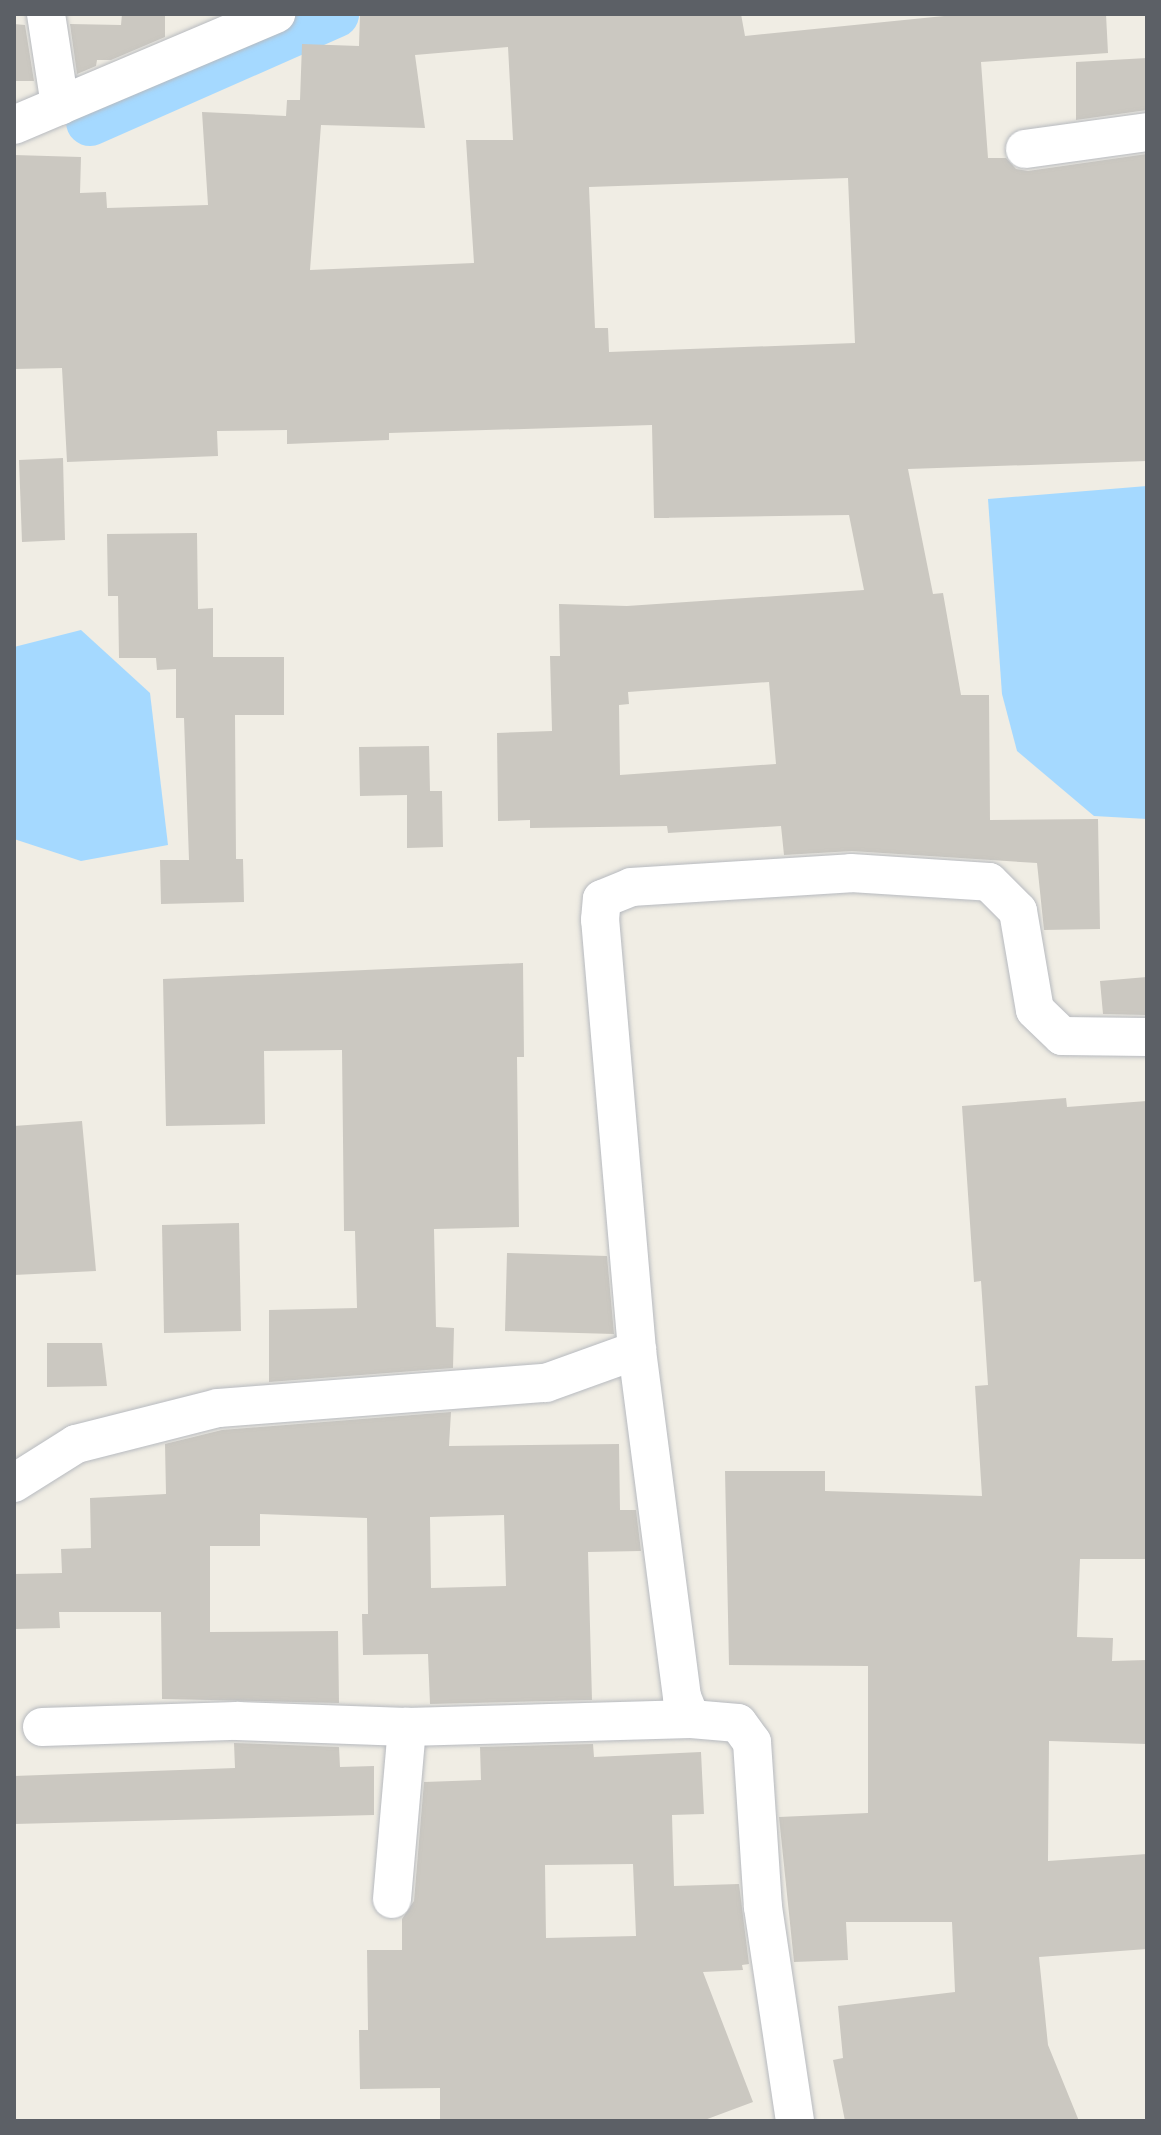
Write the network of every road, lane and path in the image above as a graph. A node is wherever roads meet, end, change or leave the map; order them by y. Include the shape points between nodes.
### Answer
1 (46, 14) edge
2 (276, 14) edge
3 (60, 106) junction
4 (14, 125) edge
5 (1147, 132) edge
6 (1025, 149) dead end
7 (1147, 1037) edge
8 (637, 1350) junction
9 (14, 1483) edge
10 (691, 1719) junction
11 (42, 1727) dead end
12 (407, 1727) junction
13 (392, 1899) dead end
14 (795, 2121) edge

1 - 3 street
2 - 3 street
3 - 4 street
5 - 6 street
7 - 8 street via 1062,1036 1035,1010 1018,911 989,882 851,873 631,887 602,899
8 - 9 street via 546,1383 218,1408 76,1444
8 - 10 street via 682,1697
10 - 12 street
10 - 14 street via 738,1723 752,1742 763,1907
11 - 12 street via 237,1721
12 - 13 street

